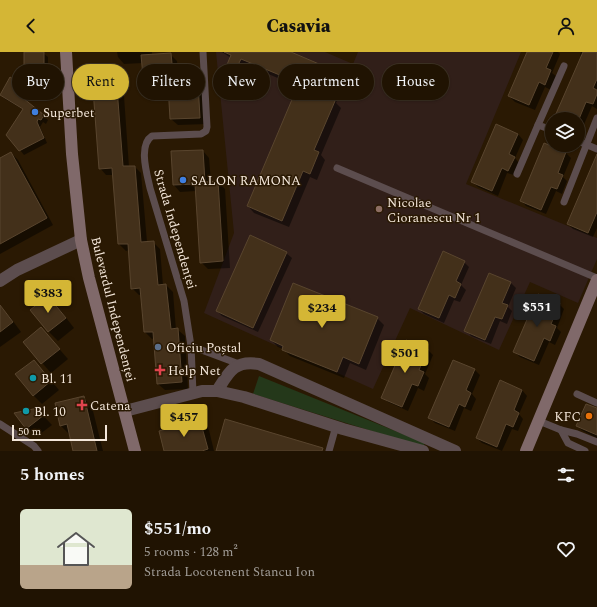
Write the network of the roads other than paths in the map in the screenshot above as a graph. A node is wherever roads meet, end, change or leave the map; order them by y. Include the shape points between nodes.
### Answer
1 (66, 52) edge
2 (203, 52) edge
3 (564, 66) dead end
4 (597, 118) edge
5 (538, 125) junction
6 (545, 128) edge
7 (586, 144) junction
8 (597, 149) edge
9 (337, 168) dead end
10 (517, 174) dead end
11 (564, 202) dead end
12 (81, 240) junction
13 (597, 279) edge
14 (0, 281) edge
15 (191, 346) junction
16 (244, 363) junction
17 (217, 391) junction
18 (193, 393) junction
19 (577, 394) dead end
20 (597, 403) edge
21 (125, 411) junction
22 (539, 421) junction
23 (0, 424) edge
24 (340, 428) junction
25 (561, 430) junction
26 (597, 442) edge
27 (433, 446) edge
28 (529, 450) edge
29 (38, 451) edge
30 (135, 451) edge
31 (329, 451) edge
32 (423, 451) edge
33 (455, 451) edge
34 (585, 451) edge

1 - 12 main road, Bulevardul Independenței via 72,154
2 - 15 lane, Strada Independenței via 206,131 201,134 152,136 145,146 150,188 184,301
3 - 5 lane
4 - 7 lane
5 - 6 lane
5 - 10 lane
7 - 8 lane
7 - 11 lane
9 - 13 lane
12 - 14 street via 17,270
12 - 21 main road, Bulevardul Independenței
13 - 22 main road
15 - 16 lane
15 - 18 lane, Strada Independenței
16 - 17 street via 233,368
16 - 27 street via 265,366
17 - 18 street
17 - 24 street via 244,397
18 - 21 street
19 - 20 lane
21 - 30 main road, Bulevardul Independenței
22 - 25 lane
22 - 28 main road
23 - 29 lane
24 - 31 lane
24 - 32 street
25 - 26 lane
25 - 34 lane via 568,443
27 - 33 street

